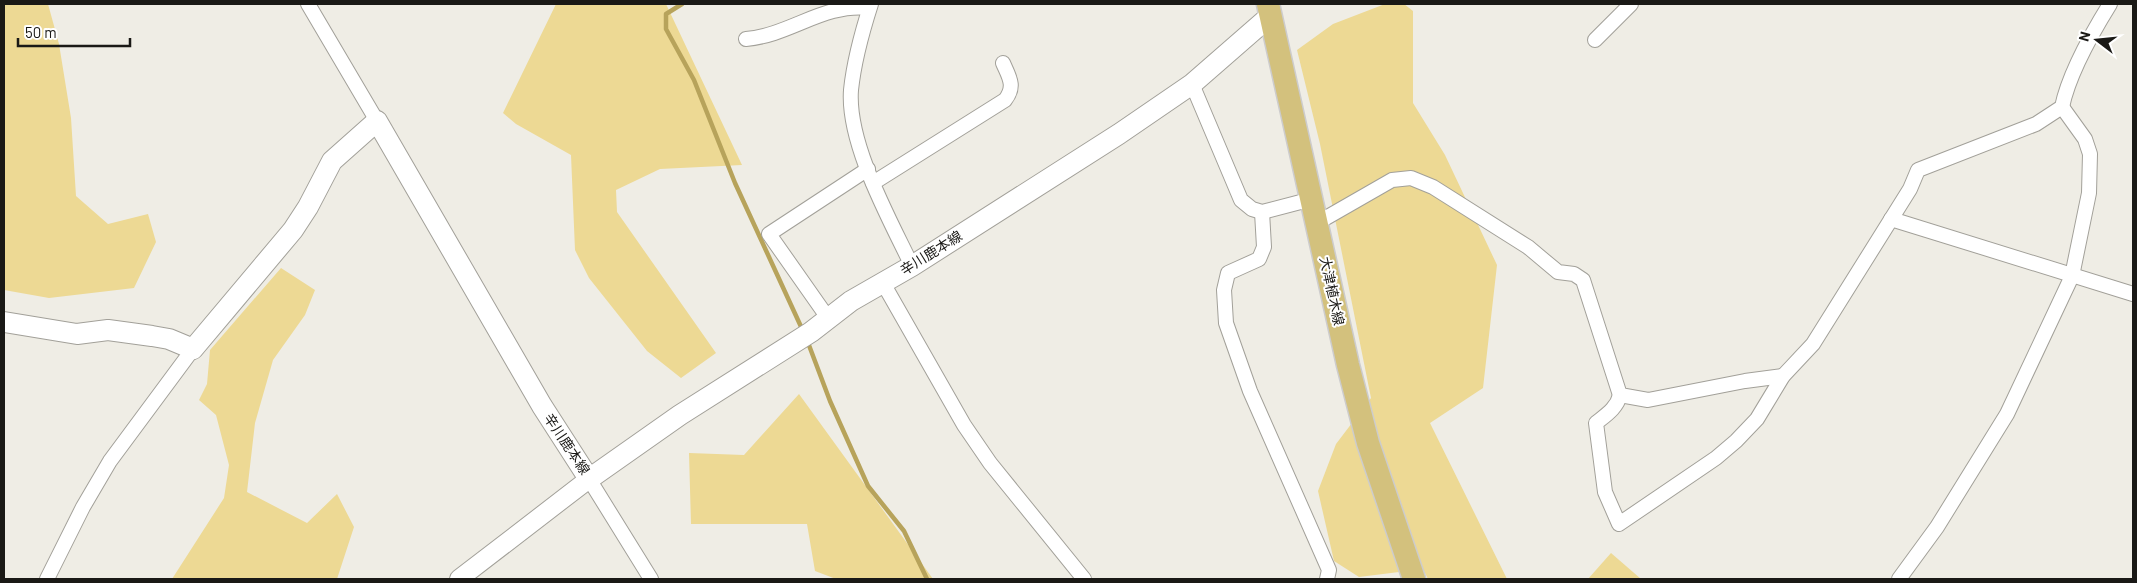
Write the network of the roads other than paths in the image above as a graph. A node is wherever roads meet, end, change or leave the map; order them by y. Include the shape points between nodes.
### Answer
1 (308, 4) edge
2 (1631, 4) edge
3 (2110, 4) edge
4 (870, 6) edge
5 (1274, 8) edge
6 (746, 39) dead end
7 (1595, 40) dead end
8 (1003, 62) dead end
9 (1192, 84) junction
10 (2062, 107) junction
11 (377, 121) junction
12 (868, 169) junction
13 (873, 183) junction
14 (1312, 200) junction
15 (1262, 212) junction
16 (1891, 219) junction
17 (1317, 223) junction
18 (912, 266) junction
19 (2072, 276) junction
20 (883, 283) junction
21 (2133, 294) edge
22 (828, 318) junction
23 (4, 322) edge
24 (193, 349) junction
25 (1783, 376) junction
26 (1620, 395) junction
27 (589, 479) junction
28 (47, 579) edge
29 (458, 579) edge
30 (651, 579) edge
31 (1084, 579) edge
32 (1327, 579) edge
33 (1414, 579) edge
34 (1899, 579) edge

1 - 11 street
2 - 7 street
3 - 10 street via 2074,72
4 - 6 street via 843,7 767,36
4 - 12 street via 851,91 853,122
5 - 9 main road, 辛川鹿本線
5 - 14 main road, 大津植木線
8 - 13 street via 1012,83 1011,92 1005,100
9 - 15 street via 1241,200
9 - 18 main road, 辛川鹿本線
10 - 16 street via 2036,124 1918,170
10 - 19 street via 2085,139 2090,154 2089,193
11 - 24 main road via 332,161 293,230
11 - 27 main road, 辛川鹿本線 via 542,406
12 - 13 street
12 - 22 street via 769,234
13 - 18 street
14 - 15 street
14 - 17 main road, 大津植木線
15 - 32 street via 1264,247 1259,259 1228,273 1224,290 1226,323 1250,391 1329,570
16 - 19 street
16 - 25 street via 1813,344
17 - 26 street via 1392,180 1411,178 1433,187 1528,247 1558,272 1574,274 1583,280
17 - 33 main road, 大津植木線 via 1368,443
18 - 20 main road, 辛川鹿本線
19 - 21 street
19 - 34 street via 2007,414 1937,527
20 - 22 main road, 辛川鹿本線
20 - 31 street via 964,425 990,463
22 - 27 main road, 辛川鹿本線
23 - 24 main road via 77,334 108,330 143,334 169,338
24 - 28 street via 110,461
25 - 26 street via 1648,400
25 - 26 street via 1757,419 1736,441 1619,524 1605,492 1596,423 1618,403
27 - 29 street
27 - 30 street

